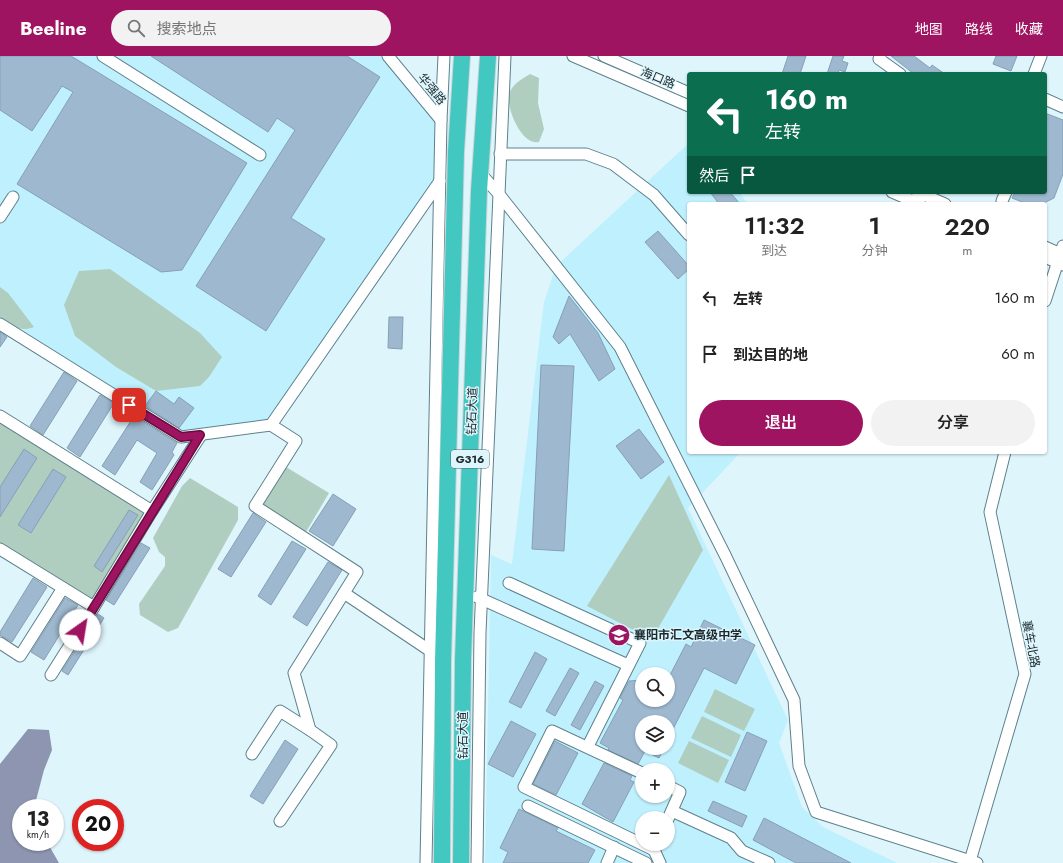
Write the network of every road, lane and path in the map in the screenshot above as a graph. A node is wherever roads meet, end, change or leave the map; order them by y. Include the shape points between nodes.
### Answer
1 (103, 56) edge
2 (388, 56) edge
3 (444, 56) edge
4 (462, 56) edge
5 (488, 56) edge
6 (505, 56) edge
7 (573, 56) edge
8 (604, 56) edge
9 (1040, 56) edge
10 (878, 57) edge
11 (897, 72) edge
12 (1035, 72) edge
13 (687, 92) edge
14 (1047, 100) edge
15 (687, 105) edge
16 (1063, 107) edge
17 (441, 120) junction
18 (458, 120) junction
19 (500, 154) junction
20 (260, 155) dead end
21 (480, 174) junction
22 (440, 180) junction
23 (498, 193) junction
24 (901, 194) edge
25 (922, 194) edge
26 (13, 197) dead end
27 (916, 202) edge
28 (940, 202) edge
29 (0, 217) edge
30 (687, 233) edge
31 (1047, 248) edge
32 (1061, 256) edge
33 (1047, 257) edge
34 (1047, 288) edge
35 (0, 324) edge
36 (0, 416) edge
37 (271, 425) junction
38 (200, 435) junction
39 (1004, 454) edge
40 (152, 511) junction
41 (0, 549) edge
42 (509, 583) dead end
43 (63, 588) junction
44 (466, 591) junction
45 (344, 593) junction
46 (482, 599) junction
47 (94, 607) junction
48 (0, 643) edge
49 (429, 650) junction
50 (628, 665) junction
51 (51, 675) dead end
52 (310, 730) junction
53 (588, 746) junction
54 (252, 754) dead end
55 (635, 770) edge
56 (675, 790) edge
57 (528, 806) dead end
58 (672, 811) edge
59 (675, 817) edge
60 (280, 821) dead end
61 (635, 837) edge
62 (614, 847) junction
63 (654, 851) edge
64 (657, 851) edge
65 (974, 862) edge
66 (426, 863) edge
67 (442, 863) edge
68 (461, 863) edge
69 (476, 863) edge
70 (607, 863) edge
71 (647, 863) edge
72 (660, 863) edge
73 (769, 863) edge

1 - 20 street
2 - 17 street, 华强路
3 - 17 street
4 - 18 highway, 钻石大道 / G316
5 - 21 highway, 钻石大道 / G316
6 - 19 street
7 - 15 street, 海口路
8 - 13 street, 海口路
9 - 12 street
10 - 11 street
14 - 16 street
17 - 18 street
17 - 22 street
18 - 67 highway, 钻石大道 / G316 via 444,662
19 - 23 street
19 - 30 street via 586,154 613,164 654,195
21 - 23 street
21 - 44 highway, 钻石大道 / G316
22 - 37 street
22 - 49 street
23 - 46 street
23 - 65 street via 620,347 726,556 794,700 799,766 816,812
24 - 27 street
25 - 28 street
26 - 29 street
31 - 32 street
32 - 33 street
32 - 34 street
35 - 38 street via 181,437
36 - 40 street
37 - 38 street
37 - 45 street via 296,441 255,506 357,572
38 - 40 street
39 - 65 street, 襄车北路 via 990,512 1025,674
40 - 47 street
41 - 43 street
42 - 50 street via 640,643
43 - 47 street
43 - 48 street via 20,656
44 - 46 street
44 - 68 highway, 钻石大道 / G316
45 - 49 street
45 - 52 street via 294,673
46 - 50 street
46 - 69 street
47 - 51 street
49 - 66 street
50 - 53 street
52 - 54 street via 280,711
52 - 60 street via 331,745
53 - 55 street
53 - 61 street via 552,730 524,787
56 - 58 street via 680,792
57 - 62 street
59 - 73 street via 731,838 742,851
62 - 70 street
62 - 71 street
63 - 71 street
64 - 72 street

